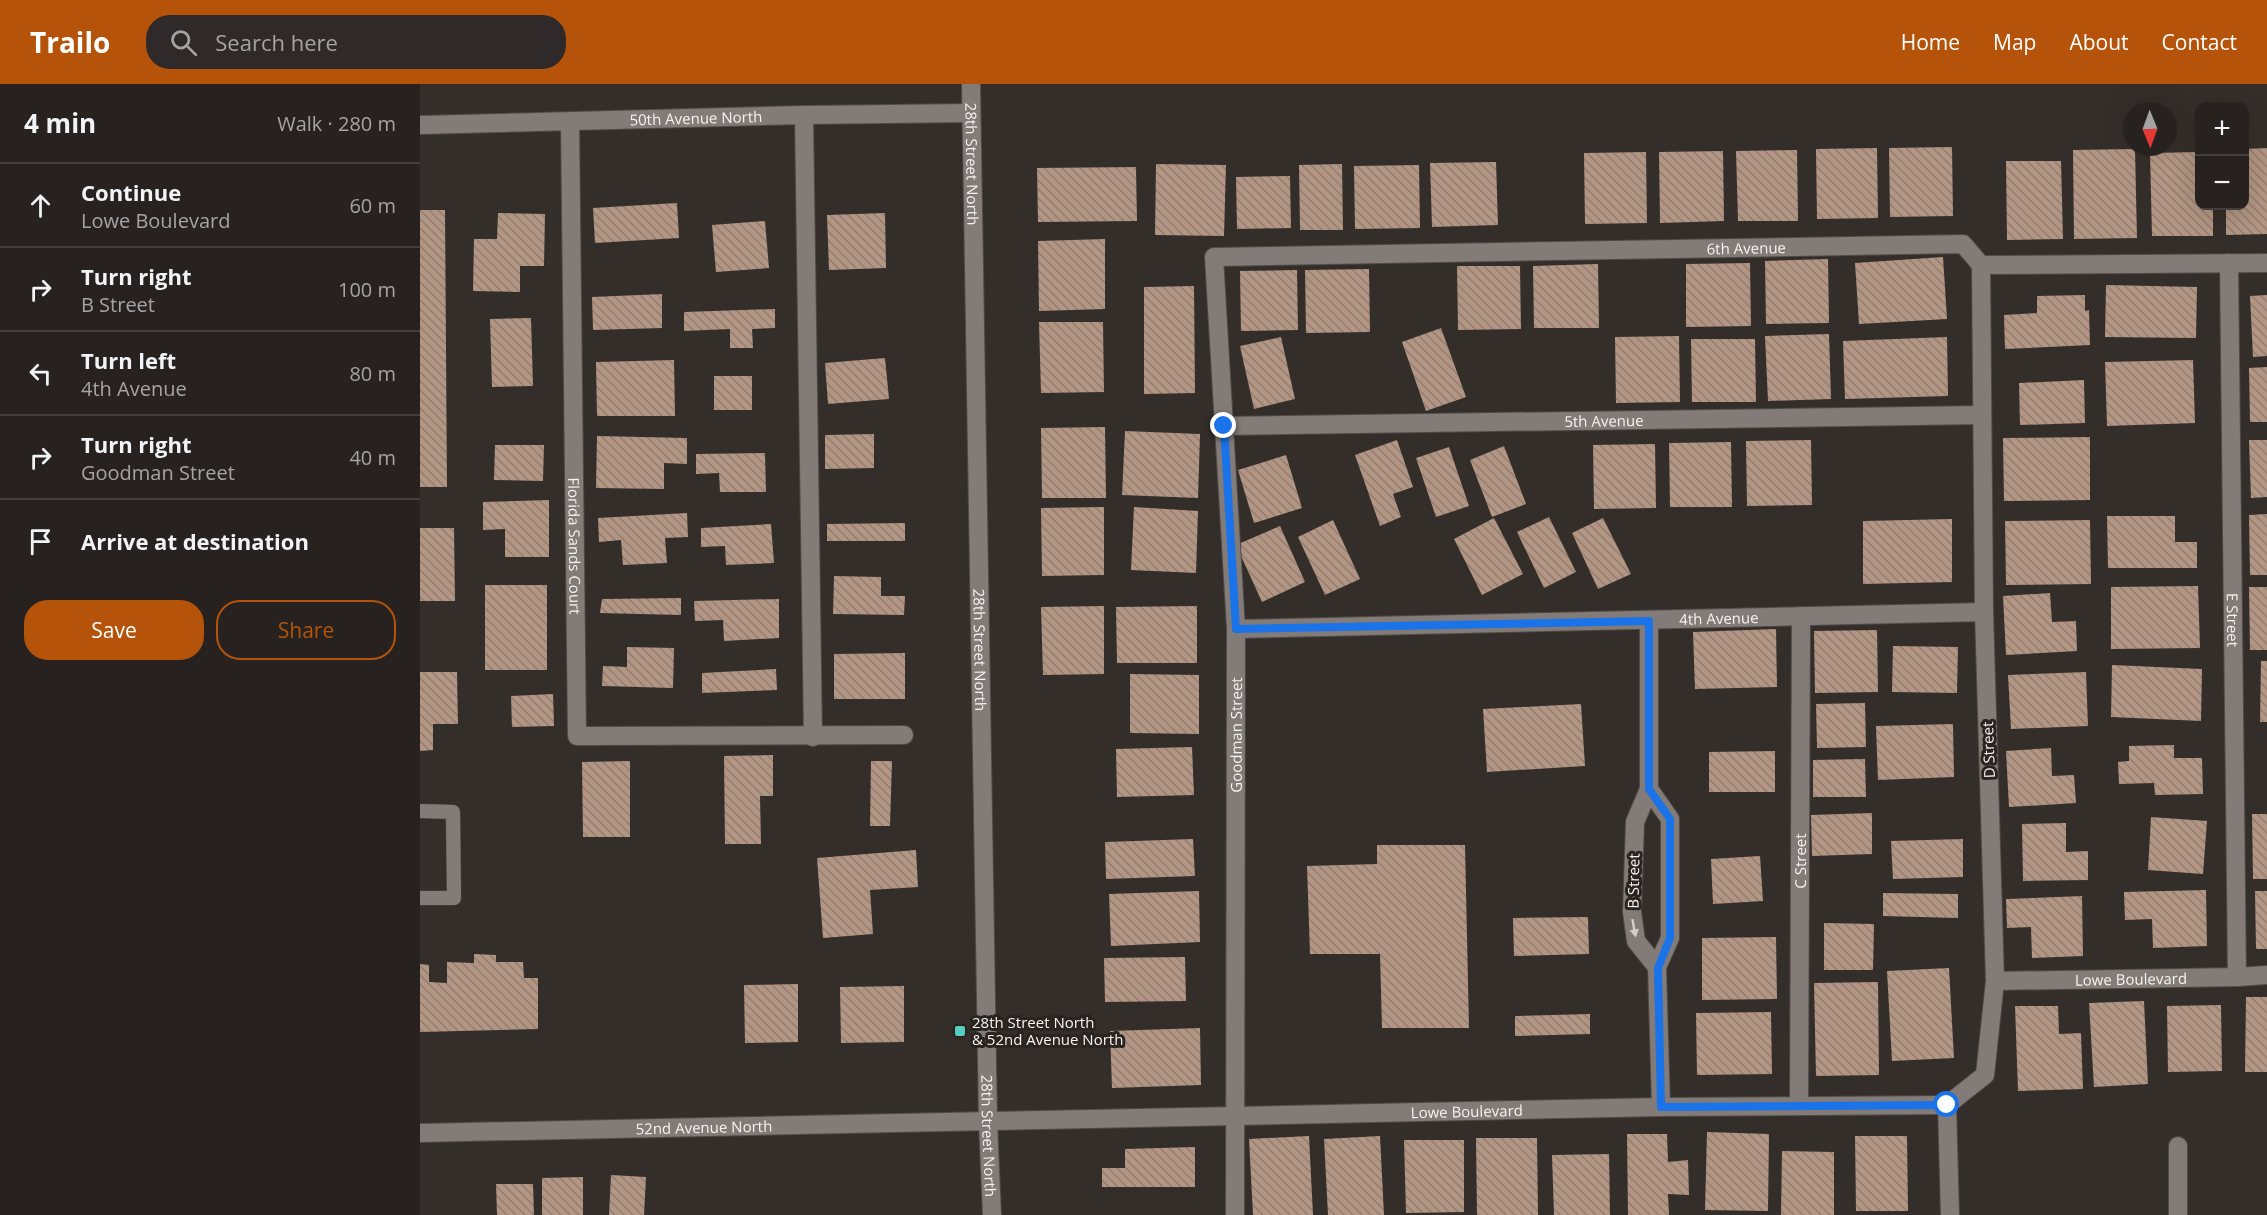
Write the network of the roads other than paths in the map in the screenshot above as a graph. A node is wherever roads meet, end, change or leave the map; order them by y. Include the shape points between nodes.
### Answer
1 (971, 84) edge
2 (971, 113) junction
3 (804, 115) junction
4 (570, 122) junction
5 (420, 125) edge
6 (1214, 257) joint
7 (2229, 263) junction
8 (2267, 263) edge
9 (1981, 266) junction
10 (1981, 415) junction
11 (1224, 426) junction
12 (1984, 612) junction
13 (1801, 616) junction
14 (1649, 621) junction
15 (1236, 629) junction
16 (904, 735) dead end
17 (813, 736) junction
18 (1649, 789) junction
19 (420, 811) edge
20 (420, 898) edge
21 (1658, 968) junction
22 (2267, 975) edge
23 (2237, 977) junction
24 (1995, 981) junction
25 (1947, 1105) junction
26 (1800, 1106) junction
27 (1661, 1107) junction
28 (1234, 1118) junction
29 (988, 1122) junction
30 (420, 1133) edge
31 (2178, 1146) dead end
32 (992, 1215) edge
33 (1235, 1215) edge
34 (1950, 1215) edge
35 (2178, 1215) edge

1 - 2 street, 28th Street North
2 - 3 street, 50th Avenue North
2 - 29 street, 28th Street North
3 - 4 street, 50th Avenue North
3 - 17 street
4 - 5 street, 50th Avenue North
4 - 17 street, Florida Sands Court via 577,736
6 - 9 street, 6th Avenue via 1963,244
6 - 11 street, Goodman Street
7 - 8 street
7 - 9 street
7 - 23 street, E Street
9 - 10 street, D Street
10 - 11 street, 5th Avenue
10 - 12 street, D Street
11 - 15 street, Goodman Street
12 - 13 street, 4th Avenue
12 - 24 street, D Street
13 - 14 street, 4th Avenue
13 - 26 street, C Street
14 - 15 street, 4th Avenue
14 - 18 street, B Street
15 - 28 street, Goodman Street
16 - 17 street, Florida Sands Court
18 - 21 street via 1670,819 1670,938
18 -> 21 street, B Street via 1635,822 1632,912 1636,941
19 - 20 lane via 453,812 454,887 454,898
21 - 27 street
22 - 23 street, Lowe Boulevard
23 - 24 street, Lowe Boulevard
24 - 25 street, D Street via 1985,1075
25 - 26 street, Lowe Boulevard
25 - 34 street
26 - 27 street, Lowe Boulevard
27 - 28 street, Lowe Boulevard
28 - 29 street, Lowe Boulevard
28 - 33 street, Goodman Street
29 - 30 street, 52nd Avenue North
29 - 32 street, 28th Street North
31 - 35 street

